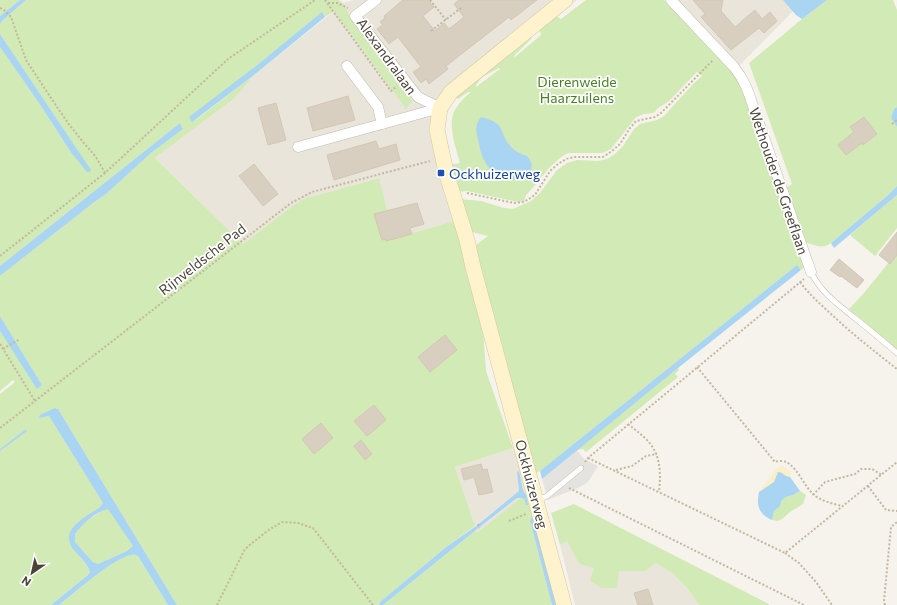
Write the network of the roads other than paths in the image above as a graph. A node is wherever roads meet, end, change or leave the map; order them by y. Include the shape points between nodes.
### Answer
1 (376, 0) edge
2 (565, 0) edge
3 (671, 0) edge
4 (347, 66) dead end
5 (440, 108) junction
6 (382, 124) junction
7 (298, 147) dead end
8 (811, 272) joint
9 (897, 352) edge
10 (581, 468) road end
11 (537, 505) junction
12 (564, 605) edge

1 - 5 street, Alexandralaan via 356,16 418,97
2 - 5 street, Ockhuizerweg via 451,92
3 - 8 street, Wethouder de Greeflaan via 721,53 746,85
4 - 6 street via 378,107
5 - 6 street
5 - 11 street, Ockhuizerweg via 437,130 442,157 467,240
6 - 7 street
8 - 9 lane, Wethouder de Greeflaan via 821,289
10 - 11 lane
11 - 12 street, Ockhuizerweg

